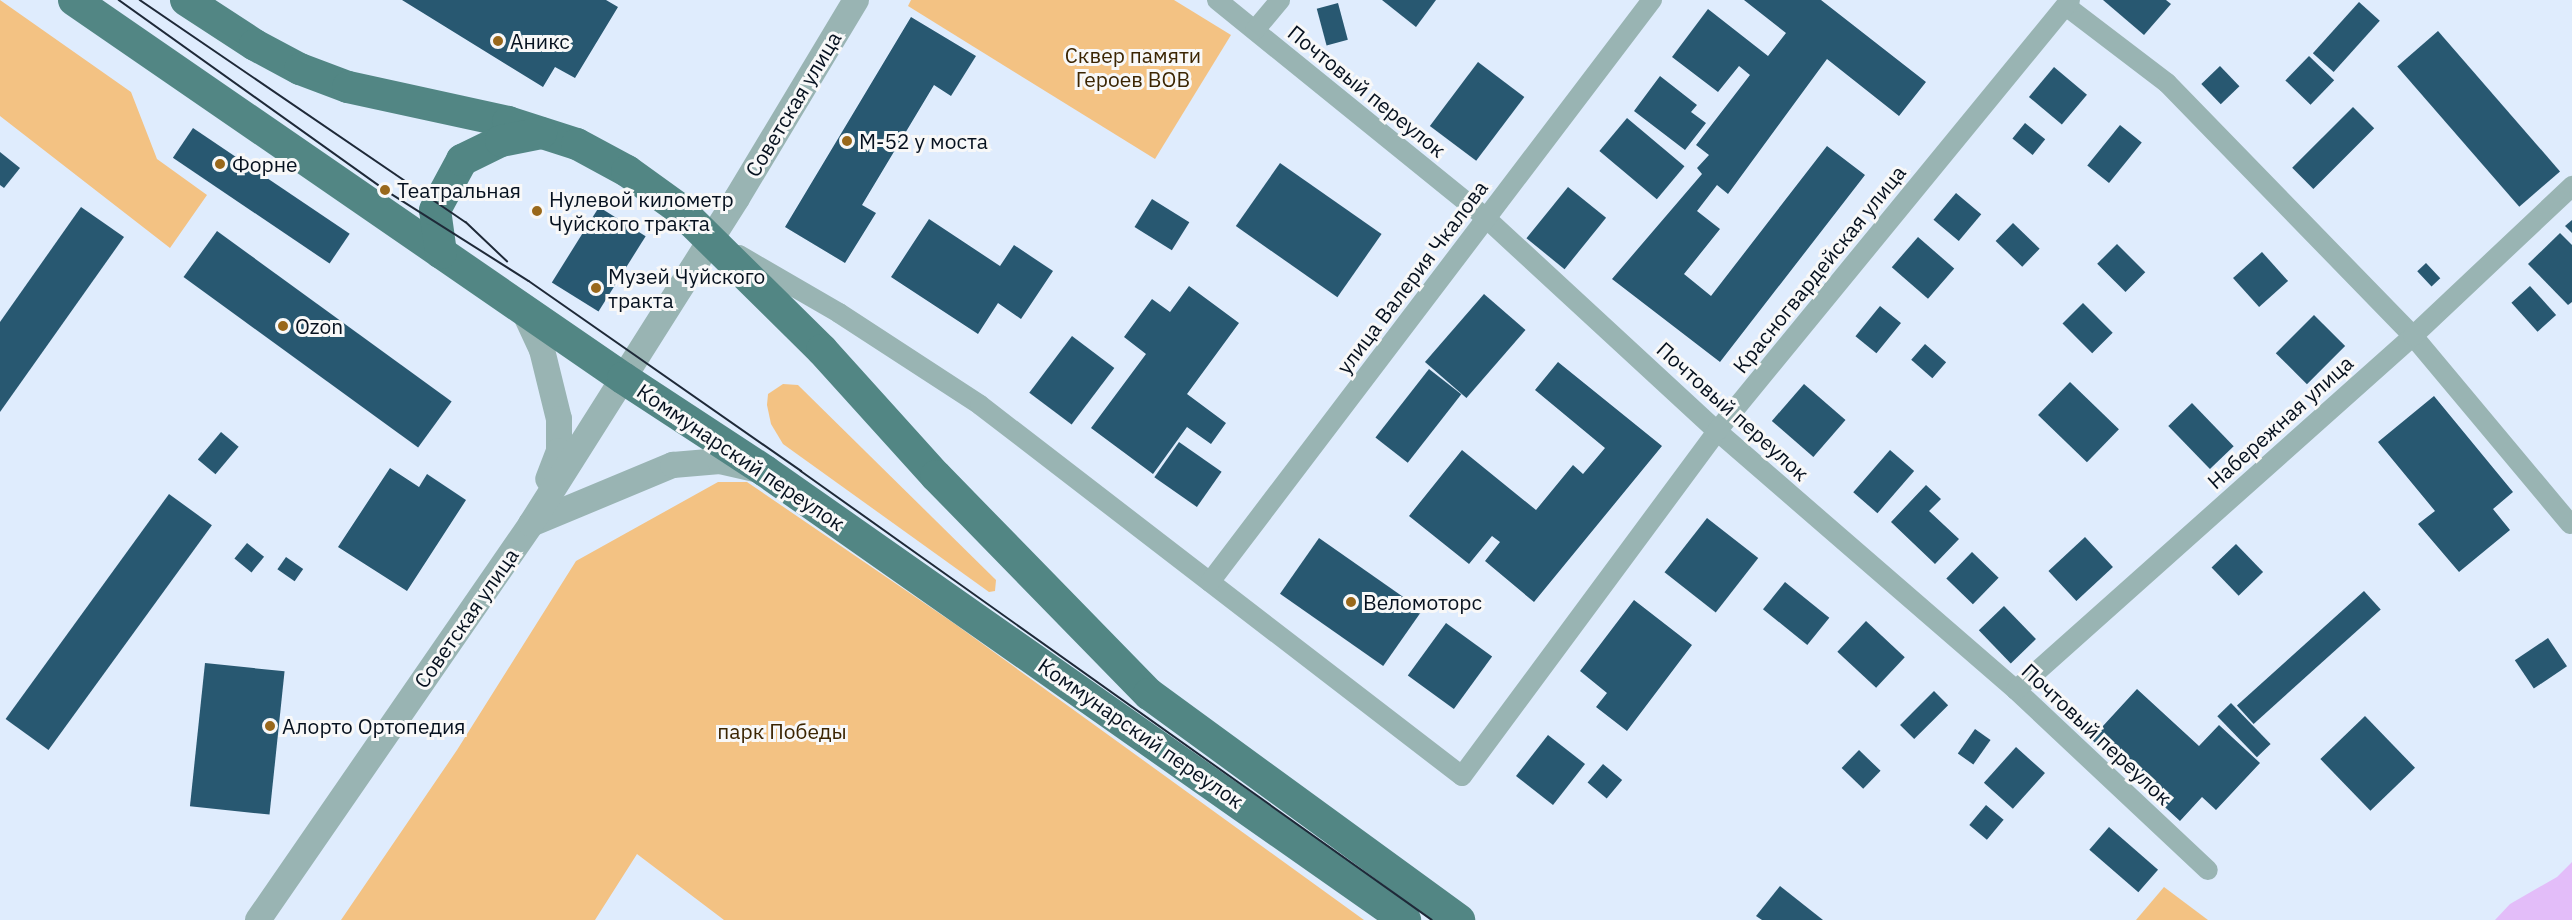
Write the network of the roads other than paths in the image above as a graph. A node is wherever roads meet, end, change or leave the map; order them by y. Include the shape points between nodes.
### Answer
1 (74, 0) edge
2 (186, 0) edge
3 (856, 0) edge
4 (1217, 0) edge
5 (1280, 0) edge
6 (1652, 0) edge
7 (2068, 3) edge
8 (1255, 30) junction
9 (542, 133) junction
10 (2572, 186) edge
11 (1487, 219) junction
12 (711, 239) junction
13 (441, 253) junction
14 (523, 309) junction
15 (2412, 336) junction
16 (623, 378) junction
17 (1717, 431) junction
18 (765, 471) junction
19 (531, 524) junction
20 (2570, 524) dead end
21 (1210, 582) junction
22 (2016, 690) junction
23 (2208, 870) dead end
24 (1449, 913) edge
25 (258, 920) edge
26 (1405, 920) edge

1 - 13 main road, Коммунарский переулок
2 - 9 main road, Коммунарский переулок via 255,45 309,72 400,100 508,122
3 - 12 street, Советская улица
4 - 8 street, Почтовый переулок
5 - 8 street
6 - 11 street, улица Валерия Чкалова
7 - 15 street via 2167,83
7 - 17 street, Красногвардейская улица
8 - 11 street, Почтовый переулок
9 - 12 main road, Коммунарский переулок via 577,144 627,171 677,207
9 - 13 main road via 501,141 462,160 435,210
10 - 15 street, Набережная улица
11 - 17 street, Почтовый переулок
11 - 21 street, улица Валерия Чкалова
12 - 16 street, Советская улица
12 - 21 street via 839,313 980,405
12 - 24 main road, Коммунарский переулок via 1149,694
13 - 14 main road, Коммунарский переулок
14 - 16 main road, Коммунарский переулок
14 - 19 street via 542,350 559,419 559,451
15 - 20 street
15 - 22 street, Набережная улица
16 - 18 main road, Коммунарский переулок
16 - 19 street, Советская улица
17 - 21 street, Красногвардейская улица via 1462,776
17 - 22 street, Почтовый переулок
18 - 19 street via 720,461 673,465
18 - 26 main road, Коммунарский переулок
19 - 25 street, Советская улица
22 - 23 street, Почтовый переулок

